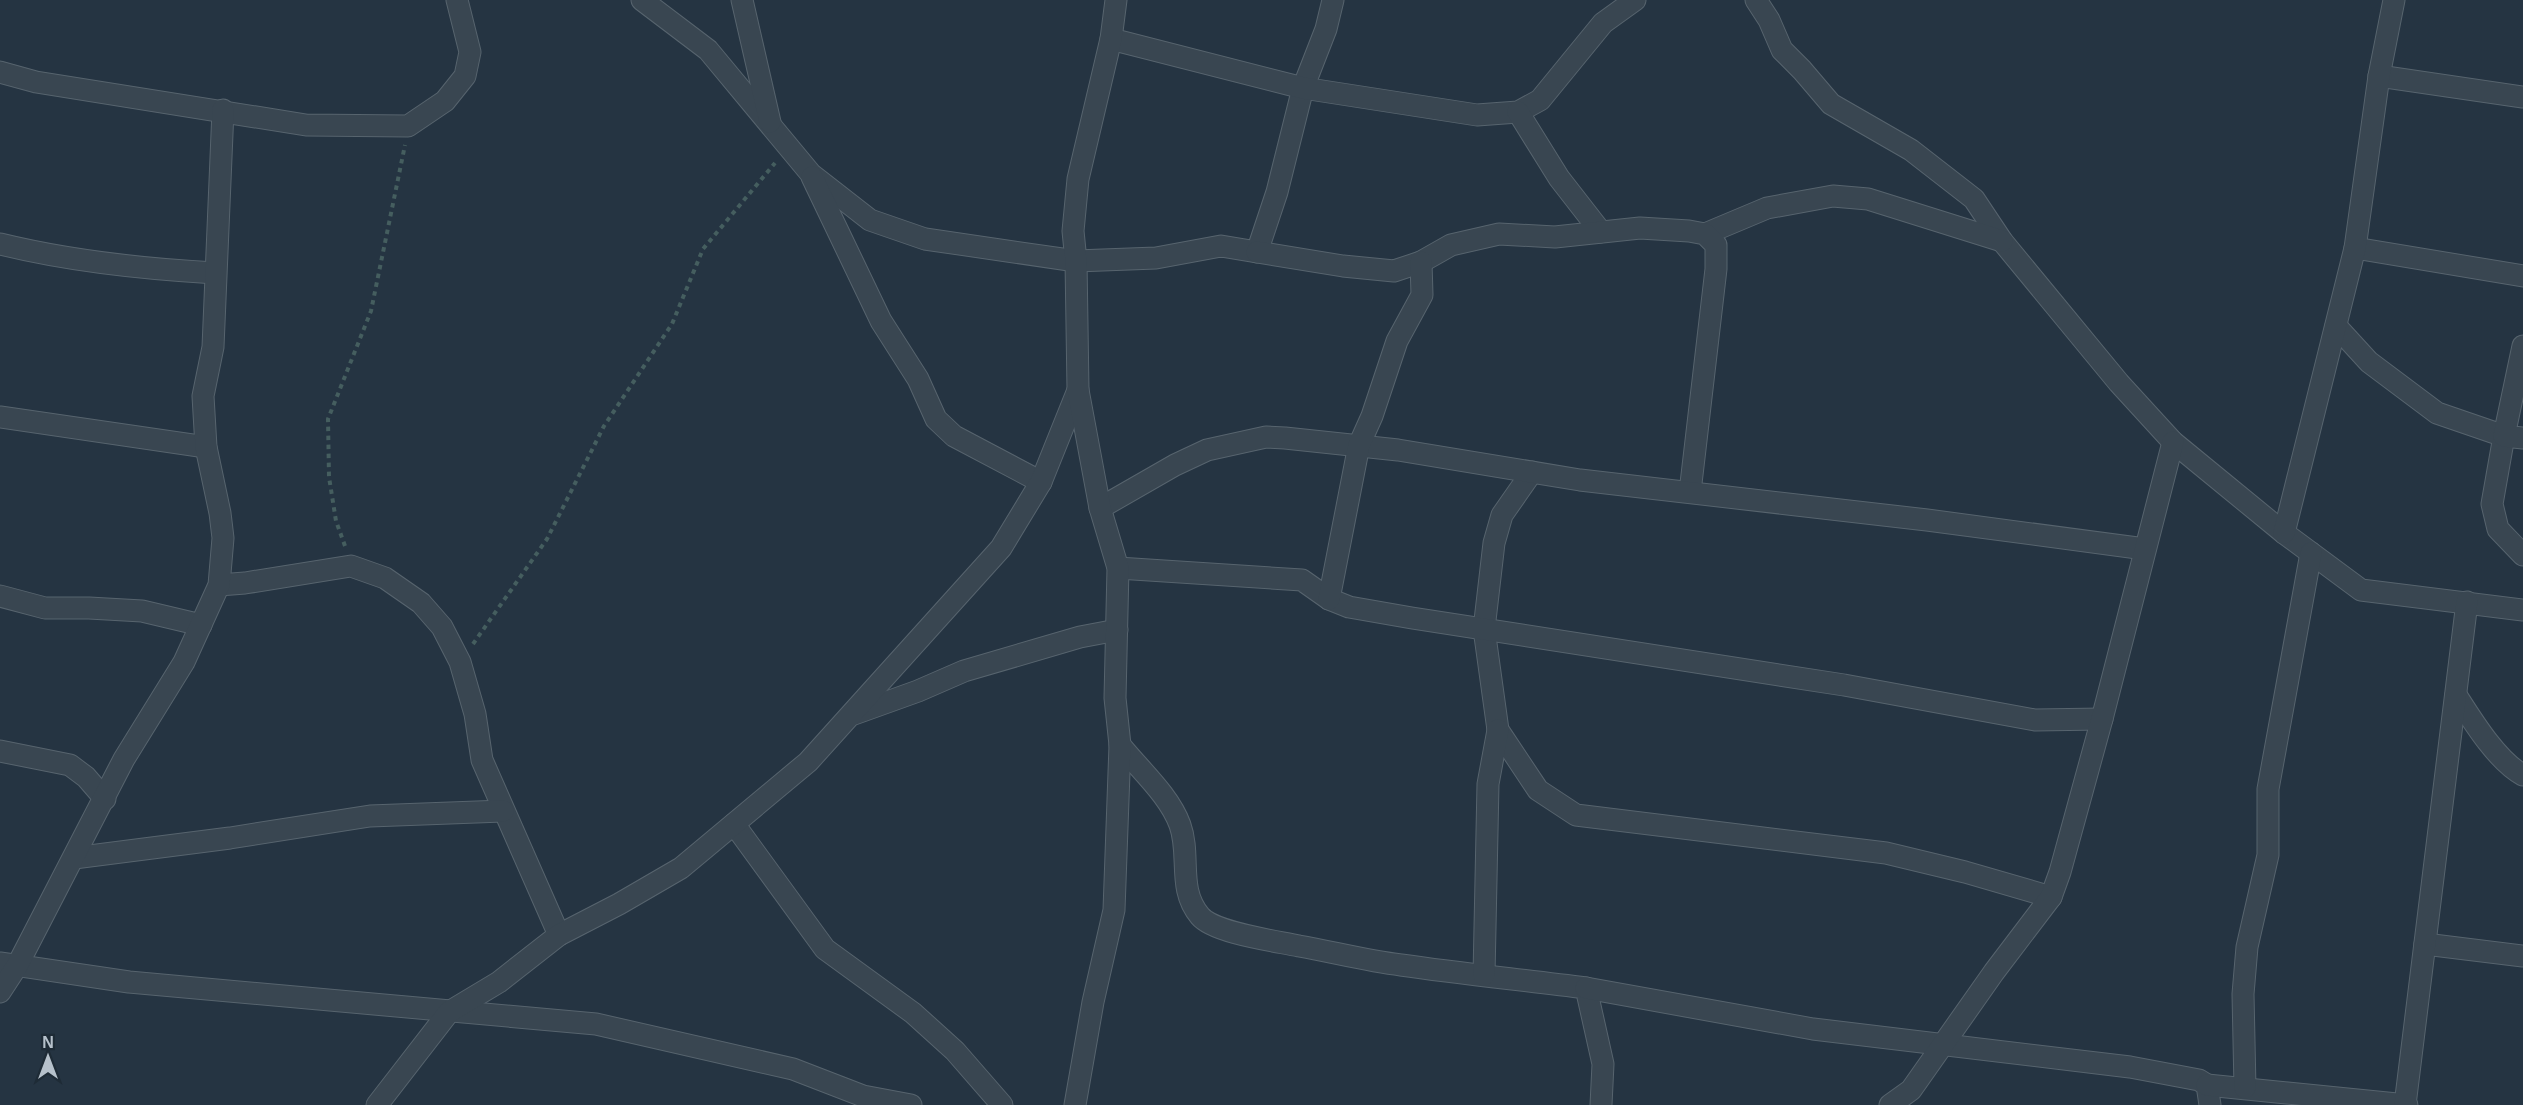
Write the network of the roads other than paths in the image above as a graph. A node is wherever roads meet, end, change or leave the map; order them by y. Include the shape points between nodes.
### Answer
1 (457, 0) edge
2 (642, 0) edge
3 (742, 0) edge
4 (1116, 0) edge
5 (1334, 0) edge
6 (1635, 0) edge
7 (2394, 0) edge
8 (1761, 1) edge
9 (1111, 39) junction
10 (0, 72) edge
11 (2379, 76) junction
12 (1302, 88) junction
13 (2523, 98) edge
14 (223, 110) junction
15 (1518, 112) junction
16 (771, 125) junction
17 (811, 174) junction
18 (1601, 232) junction
19 (1705, 234) junction
20 (2002, 241) junction
21 (0, 244) edge
22 (2355, 248) junction
23 (1257, 252) junction
24 (1076, 261) junction
25 (1421, 262) junction
26 (215, 273) junction
27 (2523, 276) edge
28 (2336, 326) junction
29 (2523, 346) edge
30 (1078, 390) junction
31 (0, 417) edge
32 (2513, 437) edge
33 (2173, 442) junction
34 (1359, 445) junction
35 (206, 447) junction
36 (1532, 472) junction
37 (1041, 482) junction
38 (1690, 492) junction
39 (1100, 508) junction
40 (2284, 533) junction
41 (2145, 549) junction
42 (2311, 553) junction
43 (2523, 555) edge
44 (1118, 568) junction
45 (219, 585) junction
46 (0, 596) edge
47 (1329, 599) junction
48 (2467, 602) junction
49 (2523, 610) edge
50 (201, 625) junction
51 (1484, 629) junction
52 (1117, 630) junction
53 (2456, 695) junction
54 (850, 715) junction
55 (2102, 719) junction
56 (1498, 730) junction
57 (1120, 745) junction
58 (0, 751) edge
59 (2523, 775) edge
60 (105, 798) junction
61 (503, 811) junction
62 (734, 824) junction
63 (74, 858) junction
64 (2051, 897) junction
65 (559, 935) junction
66 (2425, 944) junction
67 (2523, 956) edge
68 (9, 964) edge
69 (1484, 975) junction
70 (1586, 988) junction
71 (0, 992) edge
72 (449, 1012) junction
73 (1942, 1047) junction
74 (2245, 1088) junction
75 (2208, 1095) edge
76 (862, 1100) edge
77 (377, 1105) edge
78 (911, 1105) edge
79 (1002, 1105) edge
80 (1075, 1105) edge
81 (1601, 1105) edge
82 (1890, 1105) edge
83 (2406, 1105) edge

1 - 14 street via 470,52 465,75 445,101 408,126 306,125
2 - 16 street via 708,50
3 - 16 street
4 - 9 street
5 - 12 street
6 - 15 street via 1604,23 1540,100
7 - 11 street
8 - 20 street via 1782,50 1831,104 1911,150 1943,174 1974,199
9 - 12 street
9 - 24 street via 1078,178 1073,231
10 - 14 street via 36,82
11 - 13 street
11 - 22 street
12 - 15 street via 1477,115
12 - 23 street via 1277,192
14 - 26 street
15 - 18 street via 1559,178
16 - 17 street
17 - 24 street via 870,220 925,239
17 - 37 street via 880,321 918,379 936,419 954,436
18 - 19 street via 1640,228
18 - 25 street via 1556,237 1499,234 1451,245
19 - 20 street via 1767,208 1833,196 1868,199
19 - 38 street via 1716,245 1716,269
20 - 33 street
21 - 26 street via 42,253
22 - 27 street
22 - 28 street
23 - 24 street via 1221,246 1156,258
23 - 25 street via 1394,271
24 - 30 street
25 - 34 street via 1422,295 1397,341
26 - 35 street via 213,346 203,396
28 - 32 street via 2369,362 2437,413
28 - 40 street
29 - 32 street
30 - 37 street
30 - 39 street
31 - 35 street
32 - 43 street via 2492,504 2498,529
33 - 40 street
33 - 41 street
34 - 36 street
34 - 39 street via 1266,437 1207,450
34 - 47 street
35 - 45 street via 223,538
36 - 38 street
36 - 51 street via 1502,514 1494,543
37 - 54 street via 1001,548
38 - 41 street
39 - 44 street
40 - 42 street
41 - 55 street
42 - 48 street via 2361,590
42 - 74 street via 2268,789 2268,855 2247,947 2243,994
44 - 47 street via 1302,580
44 - 52 street
45 - 50 street
45 - 61 street via 351,566 385,578 421,603 442,627 460,662 476,714 482,760
46 - 50 street via 45,608 142,612
47 - 51 street via 1349,607
48 - 49 street
48 - 53 street
50 - 60 street via 184,662 124,759
51 - 55 street via 1844,685 2035,720
51 - 56 street
52 - 54 street via 964,671
52 - 57 street via 1115,698
53 - 59 street via 2495,749 2513,770
53 - 66 street
54 - 62 street via 808,762
55 - 64 street
56 - 64 street via 1538,790 1576,815 1886,853
56 - 69 street via 1488,784
57 - 69 street via 1166,800 1180,825 1184,882 1189,900 1201,918 1222,929 1264,939 1399,965
57 - 80 street via 1114,910
58 - 60 street via 70,765
60 - 63 street
61 - 63 street via 370,816
61 - 65 street
62 - 65 street via 681,868
62 - 79 street via 825,949 921,1020 955,1050
63 - 68 street
64 - 73 street
65 - 72 street via 499,982
66 - 67 street
66 - 83 street
68 - 71 street
68 - 72 street via 129,982
69 - 70 street
70 - 73 street via 1813,1029
70 - 81 street via 1603,1064
72 - 76 street via 596,1024 793,1069
72 - 77 street
73 - 75 street via 2130,1067 2199,1080
73 - 82 street via 1911,1090
74 - 75 street
74 - 83 street
76 - 78 street

